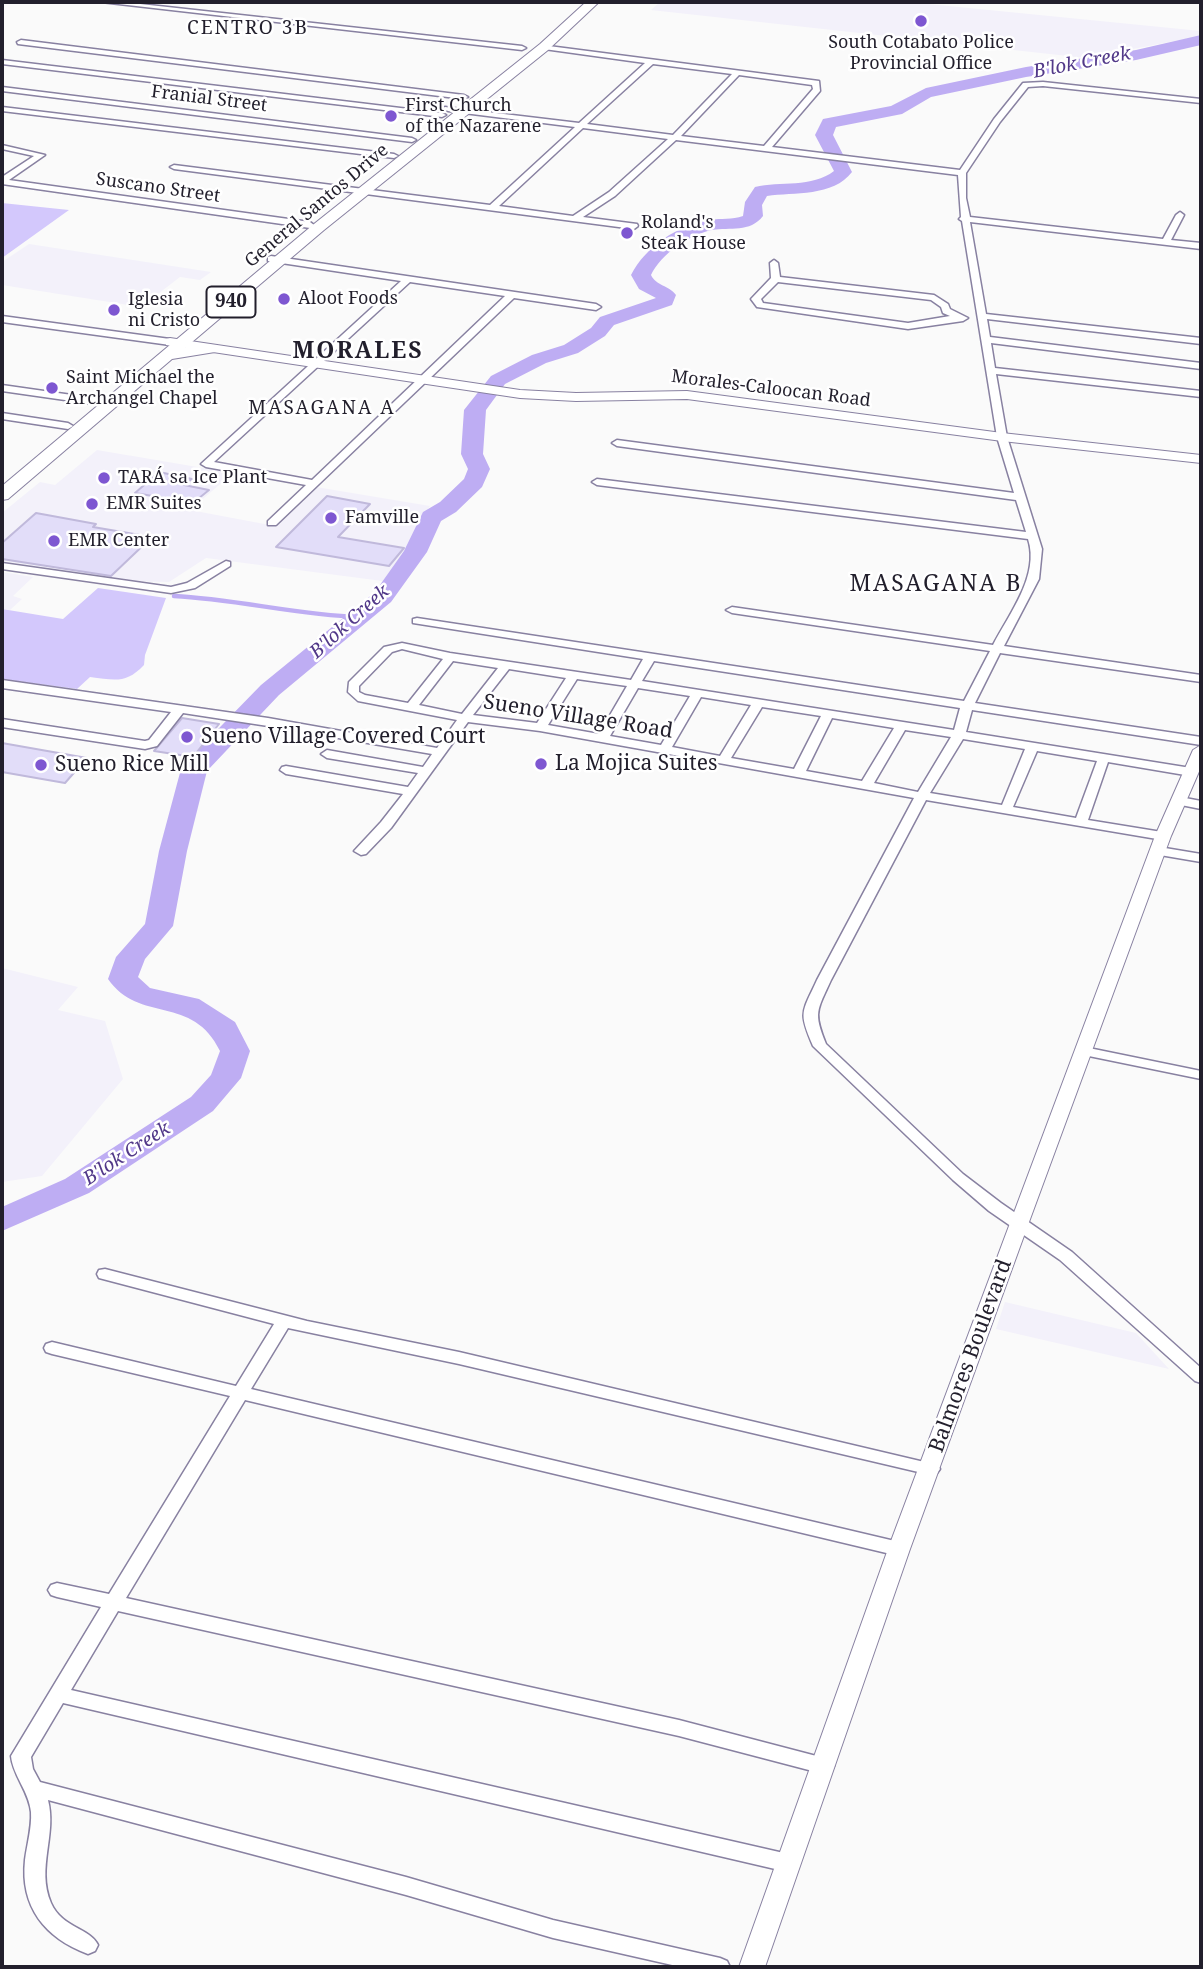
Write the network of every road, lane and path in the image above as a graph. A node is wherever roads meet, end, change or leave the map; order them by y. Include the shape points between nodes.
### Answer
1 (105, 2) edge
2 (579, 2) edge
3 (593, 2) edge
4 (529, 41) junction
5 (21, 42) dead end
6 (544, 47) junction
7 (651, 61) junction
8 (2, 62) edge
9 (738, 72) junction
10 (2, 89) edge
11 (1201, 101) edge
12 (454, 108) junction
13 (2, 109) edge
14 (582, 127) junction
15 (673, 139) junction
16 (412, 140) junction
17 (2, 147) edge
18 (765, 150) junction
19 (394, 156) junction
20 (174, 167) dead end
21 (2, 171) edge
22 (13, 173) junction
23 (962, 173) junction
24 (2, 182) edge
25 (360, 189) junction
26 (493, 207) junction
27 (1180, 215) dead end
28 (575, 218) junction
29 (963, 219) junction
30 (310, 225) junction
31 (634, 226) dead end
32 (1166, 243) junction
33 (1201, 246) edge
34 (275, 260) junction
35 (774, 262) dead end
36 (408, 279) junction
37 (776, 279) junction
38 (512, 295) junction
39 (596, 307) dead end
40 (963, 317) junction
41 (981, 318) junction
42 (2, 319) edge
43 (194, 333) junction
44 (985, 339) junction
45 (1201, 341) edge
46 (173, 347) junction
47 (211, 349) junction
48 (314, 365) junction
49 (1201, 366) edge
50 (990, 370) junction
51 (423, 382) junction
52 (2, 388) edge
53 (1201, 394) edge
54 (101, 403) junction
55 (2, 416) edge
56 (68, 426) junction
57 (1002, 437) junction
58 (617, 443) dead end
59 (1201, 459) edge
60 (597, 482) dead end
61 (313, 483) junction
62 (2, 484) edge
63 (2, 495) edge
64 (1020, 497) junction
65 (271, 523) dead end
66 (1033, 536) junction
67 (226, 564) dead end
68 (2, 565) edge
69 (732, 610) dead end
70 (417, 621) dead end
71 (997, 649) junction
72 (450, 657) junction
73 (650, 657) junction
74 (507, 664) junction
75 (574, 676) junction
76 (1201, 679) edge
77 (2, 684) edge
78 (635, 684) junction
79 (697, 692) junction
80 (759, 702) junction
81 (967, 706) junction
82 (411, 707) junction
83 (179, 710) junction
84 (828, 714) junction
85 (465, 718) junction
86 (2, 723) edge
87 (901, 726) junction
88 (540, 727) junction
89 (958, 735) junction
90 (602, 739) junction
91 (1201, 741) edge
92 (1032, 747) junction
93 (1201, 750) edge
94 (664, 751) junction
95 (440, 752) junction
96 (327, 754) dead end
97 (1104, 757) junction
98 (723, 761) junction
99 (286, 770) dead end
100 (425, 771) junction
101 (1191, 772) junction
102 (798, 774) junction
103 (867, 784) junction
104 (410, 791) junction
105 (922, 796) junction
106 (1180, 801) junction
107 (1201, 805) edge
108 (1006, 810) junction
109 (1081, 822) junction
110 (1161, 843) junction
111 (361, 851) dead end
112 (1201, 858) edge
113 (1084, 1051) junction
114 (1201, 1074) edge
115 (1019, 1222) junction
116 (105, 1274) dead end
117 (284, 1322) junction
118 (52, 1348) dead end
119 (1201, 1377) edge
120 (242, 1394) junction
121 (930, 1469) junction
122 (899, 1549) junction
123 (57, 1590) dead end
124 (115, 1603) junction
125 (57, 1693) junction
126 (824, 1766) junction
127 (33, 1788) junction
128 (788, 1863) junction
129 (88, 1945) dead end
130 (720, 1967) edge
131 (752, 1967) edge

1 - 4 street
2 - 4 highway, General Santos Drive / 940
3 - 6 highway, General Santos Drive / 940
4 - 12 highway, General Santos Drive / 940
5 - 12 street
6 - 7 street
6 - 12 highway, General Santos Drive / 940
7 - 9 street
7 - 14 street
8 - 12 street
9 - 15 street
9 - 18 street via 818,85
10 - 16 street, Franial Street
11 - 23 street via 1026,85
12 - 14 street
12 - 16 highway, General Santos Drive / 940
12 - 25 highway, General Santos Drive / 940
13 - 19 street
14 - 15 street
14 - 26 street
15 - 18 street
15 - 28 street via 603,202
16 - 19 highway, General Santos Drive / 940
17 - 22 street via 41,155
18 - 23 street
19 - 25 highway, General Santos Drive / 940
20 - 25 street
21 - 22 street
22 - 24 street
23 - 29 street
24 - 30 street, Suscano Street
25 - 26 street
25 - 30 highway, General Santos Drive / 940
25 - 34 highway, General Santos Drive / 940
26 - 28 street
27 - 32 street
28 - 31 street
29 - 32 street
29 - 41 street
30 - 34 highway, General Santos Drive / 940
32 - 33 street
34 - 36 street
34 - 43 highway, General Santos Drive / 940
34 - 46 highway, General Santos Drive / 940
35 - 37 street
36 - 38 street
36 - 48 street
37 - 40 street via 934,298 949,313
37 - 40 street via 756,299 760,306 908,326
38 - 39 street
38 - 51 street
40 - 41 street
41 - 44 street
41 - 45 street
42 - 46 street
43 - 46 highway, General Santos Drive / 940
43 - 47 highway
44 - 49 street
44 - 50 street
46 - 47 highway
46 - 54 highway, General Santos Drive / 940
47 - 48 street, Morales-Caloocan Road
48 - 51 street, Morales-Caloocan Road
48 - 61 street via 206,464
50 - 53 street
50 - 57 street
51 - 57 street, Morales-Caloocan Road via 576,397 687,395
51 - 61 street
52 - 54 street
54 - 56 highway, General Santos Drive / 940
54 - 63 highway, General Santos Drive / 940
55 - 56 street
56 - 62 highway, General Santos Drive / 940
57 - 59 street, Morales-Caloocan Road
57 - 64 street
58 - 64 street
60 - 66 street
61 - 65 street
64 - 66 street
66 - 71 street via 1037,549 1033,579
67 - 68 street via 191,586 171,590
69 - 71 street
70 - 73 street
71 - 76 street
71 - 81 street
72 - 74 street
72 - 82 street
72 - 82 street via 394,647 353,685 358,696
73 - 78 street
73 - 81 street
74 - 75 street
74 - 85 street
75 - 78 street
75 - 88 street
77 - 83 street
78 - 79 street
78 - 90 street
79 - 80 street
79 - 94 street
80 - 84 street
80 - 98 street
81 - 89 street
81 - 91 street
82 - 85 street
83 - 86 street via 153,743 145,745
83 - 95 street
84 - 87 street
84 - 102 street
85 - 88 street, Sueno Village Road
85 - 95 street, Sueno Village Road
87 - 89 street
87 - 103 street
88 - 90 street, Sueno Village Road
89 - 92 street
89 - 105 street
90 - 94 street, Sueno Village Road
92 - 97 street
92 - 108 street
93 - 101 street, Balmores Boulevard
94 - 98 street, Sueno Village Road
95 - 100 street, Sueno Village Road
96 - 100 street
97 - 101 street
97 - 109 street
98 - 102 street, Sueno Village Road
99 - 104 street
100 - 104 street, Sueno Village Road
101 - 106 street, Balmores Boulevard
102 - 103 street, Sueno Village Road
103 - 105 street, Sueno Village Road
104 - 111 street, Sueno Village Road
105 - 108 street, Sueno Village Road
105 - 115 street via 824,980 811,1009 812,1031 820,1046 921,1144
106 - 107 street
106 - 110 street, Balmores Boulevard
108 - 109 street, Sueno Village Road
109 - 110 street, Sueno Village Road
110 - 112 street, Sueno Village Road
110 - 113 street, Balmores Boulevard
113 - 114 street
113 - 115 street, Balmores Boulevard
115 - 119 street via 1066,1256
115 - 121 street, Balmores Boulevard
116 - 117 street
117 - 120 street
117 - 121 street via 459,1358
118 - 120 street
120 - 122 street
120 - 124 street
121 - 122 street, Balmores Boulevard
122 - 126 street, Balmores Boulevard
123 - 124 street
124 - 125 street
124 - 126 street via 679,1728
125 - 127 street via 21,1756
125 - 128 street
126 - 128 street, Balmores Boulevard
127 - 129 street via 40,1806 36,1888 54,1924
127 - 130 street via 552,1929
128 - 131 street, Balmores Boulevard

